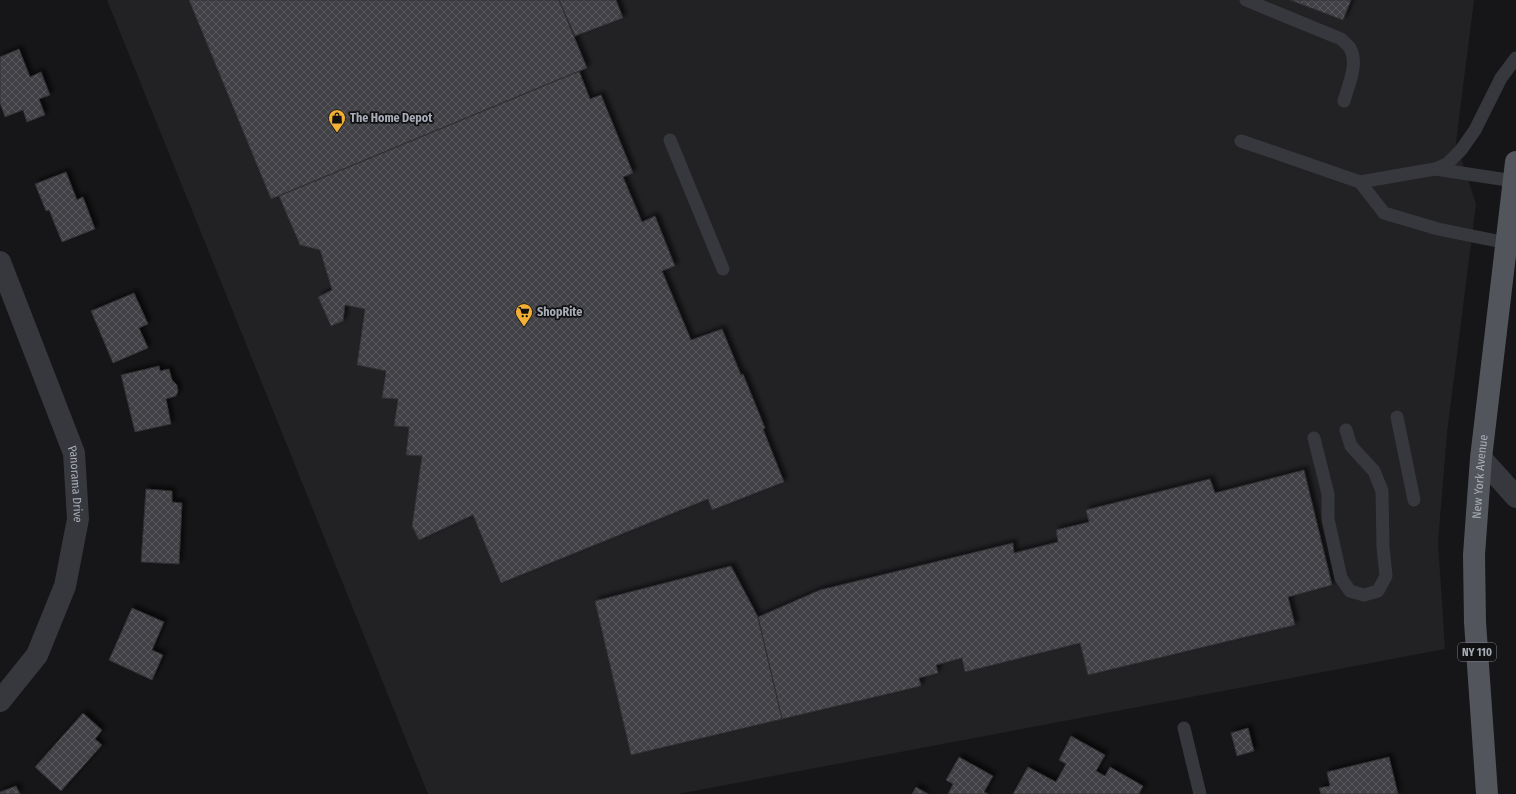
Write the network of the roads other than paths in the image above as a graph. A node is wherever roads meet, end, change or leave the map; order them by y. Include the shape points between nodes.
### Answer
1 (1246, 0) edge
2 (1516, 58) edge
3 (1344, 101) dead end
4 (670, 140) dead end
5 (1241, 141) dead end
6 (1435, 169) junction
7 (1515, 171) edge
8 (1360, 182) junction
9 (1507, 243) junction
10 (0, 262) edge
11 (723, 269) dead end
12 (1397, 417) dead end
13 (1346, 430) dead end
14 (1314, 438) dead end
15 (1481, 458) junction
16 (1516, 497) edge
17 (1414, 500) dead end
18 (0, 701) edge
19 (1184, 728) dead end
20 (1200, 794) edge
21 (1487, 794) edge

1 - 3 lane via 1341,40 1350,47 1353,68
2 - 6 lane via 1501,78 1472,135 1447,164
4 - 11 lane
5 - 8 lane
6 - 7 lane
6 - 8 lane
7 - 9 main road, New York Avenue / NY 110
8 - 9 lane via 1384,213 1438,229
9 - 15 main road, New York Avenue / NY 110
10 - 18 street, Panorama Drive via 74,453 78,519 65,586 37,655
12 - 17 lane
13 - 14 lane via 1351,446 1374,471 1382,491 1386,576 1378,592 1364,595 1350,591 1341,578 1328,519 1328,494
15 - 16 street
15 - 21 main road, New York Avenue / NY 110 via 1475,532 1475,622
19 - 20 lane

